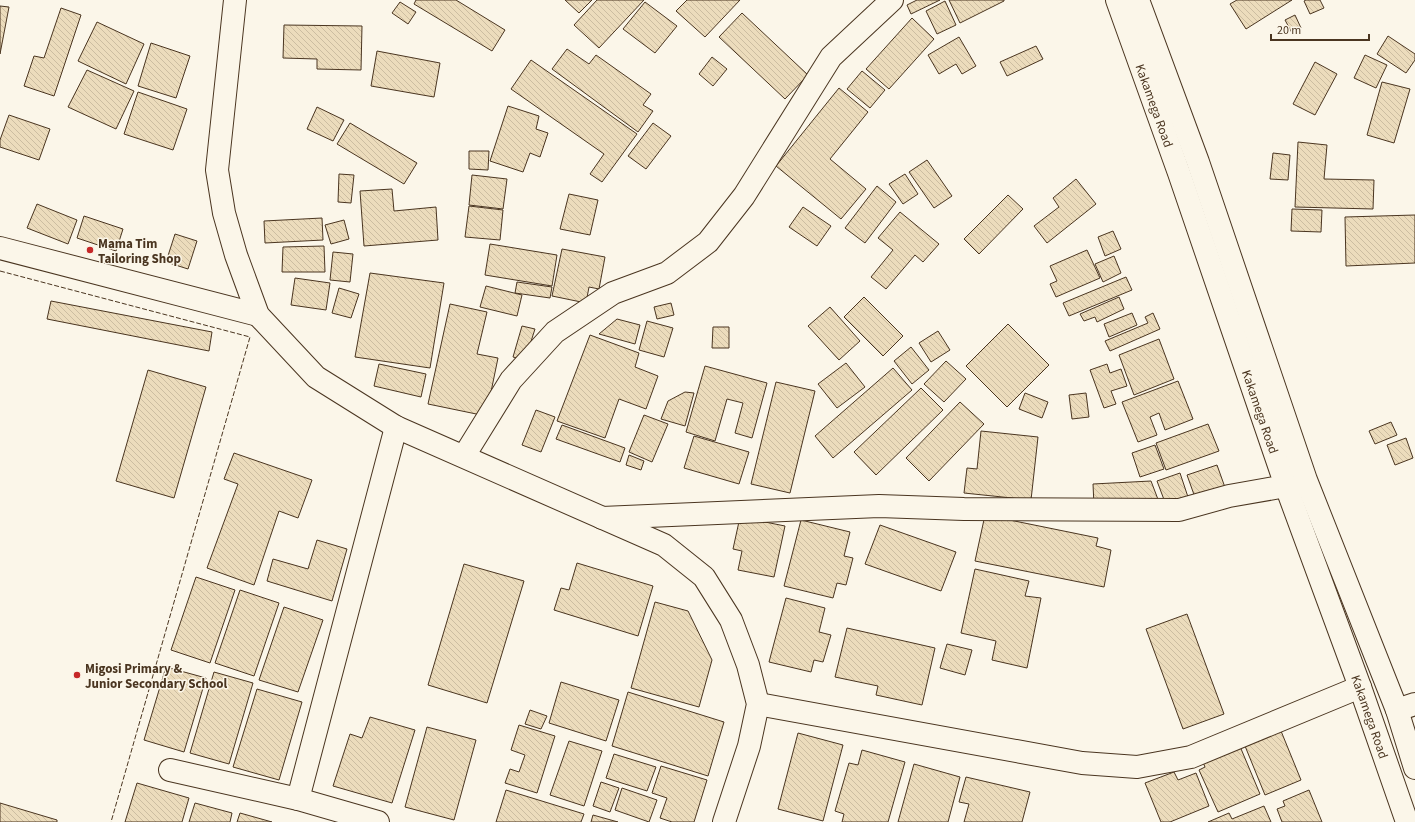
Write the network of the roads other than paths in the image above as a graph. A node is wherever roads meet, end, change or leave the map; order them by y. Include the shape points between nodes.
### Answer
1 (235, 0) edge
2 (892, 0) edge
3 (1117, 0) edge
4 (1138, 0) edge
5 (0, 248) edge
6 (258, 315) junction
7 (396, 427) junction
8 (464, 456) junction
9 (1286, 486) junction
10 (602, 518) junction
11 (1360, 687) junction
12 (758, 704) junction
13 (1406, 707) edge
14 (1415, 768) edge
15 (170, 770) dead end
16 (298, 799) junction
17 (378, 822) edge
18 (724, 822) edge
19 (1407, 822) edge

1 - 6 main road via 217,170 224,213
2 - 8 main road via 831,57 744,196 708,242 667,273 613,293 555,332 511,380
3 - 9 main road, Kakamega Road
4 - 13 main road, Kakamega Road via 1198,162 1306,480
5 - 6 main road
6 - 7 main road via 316,377
7 - 8 main road
7 - 16 main road
8 - 10 main road
9 - 10 main road via 1229,496 1179,510 879,506
9 - 11 main road, Kakamega Road
10 - 12 main road via 664,545 704,577 731,620 748,665
11 - 12 main road via 1191,757 1137,767 1082,763
11 - 19 main road, Kakamega Road
12 - 18 main road via 749,746
13 - 14 main road, Kakamega Road
15 - 16 main road
16 - 17 main road

